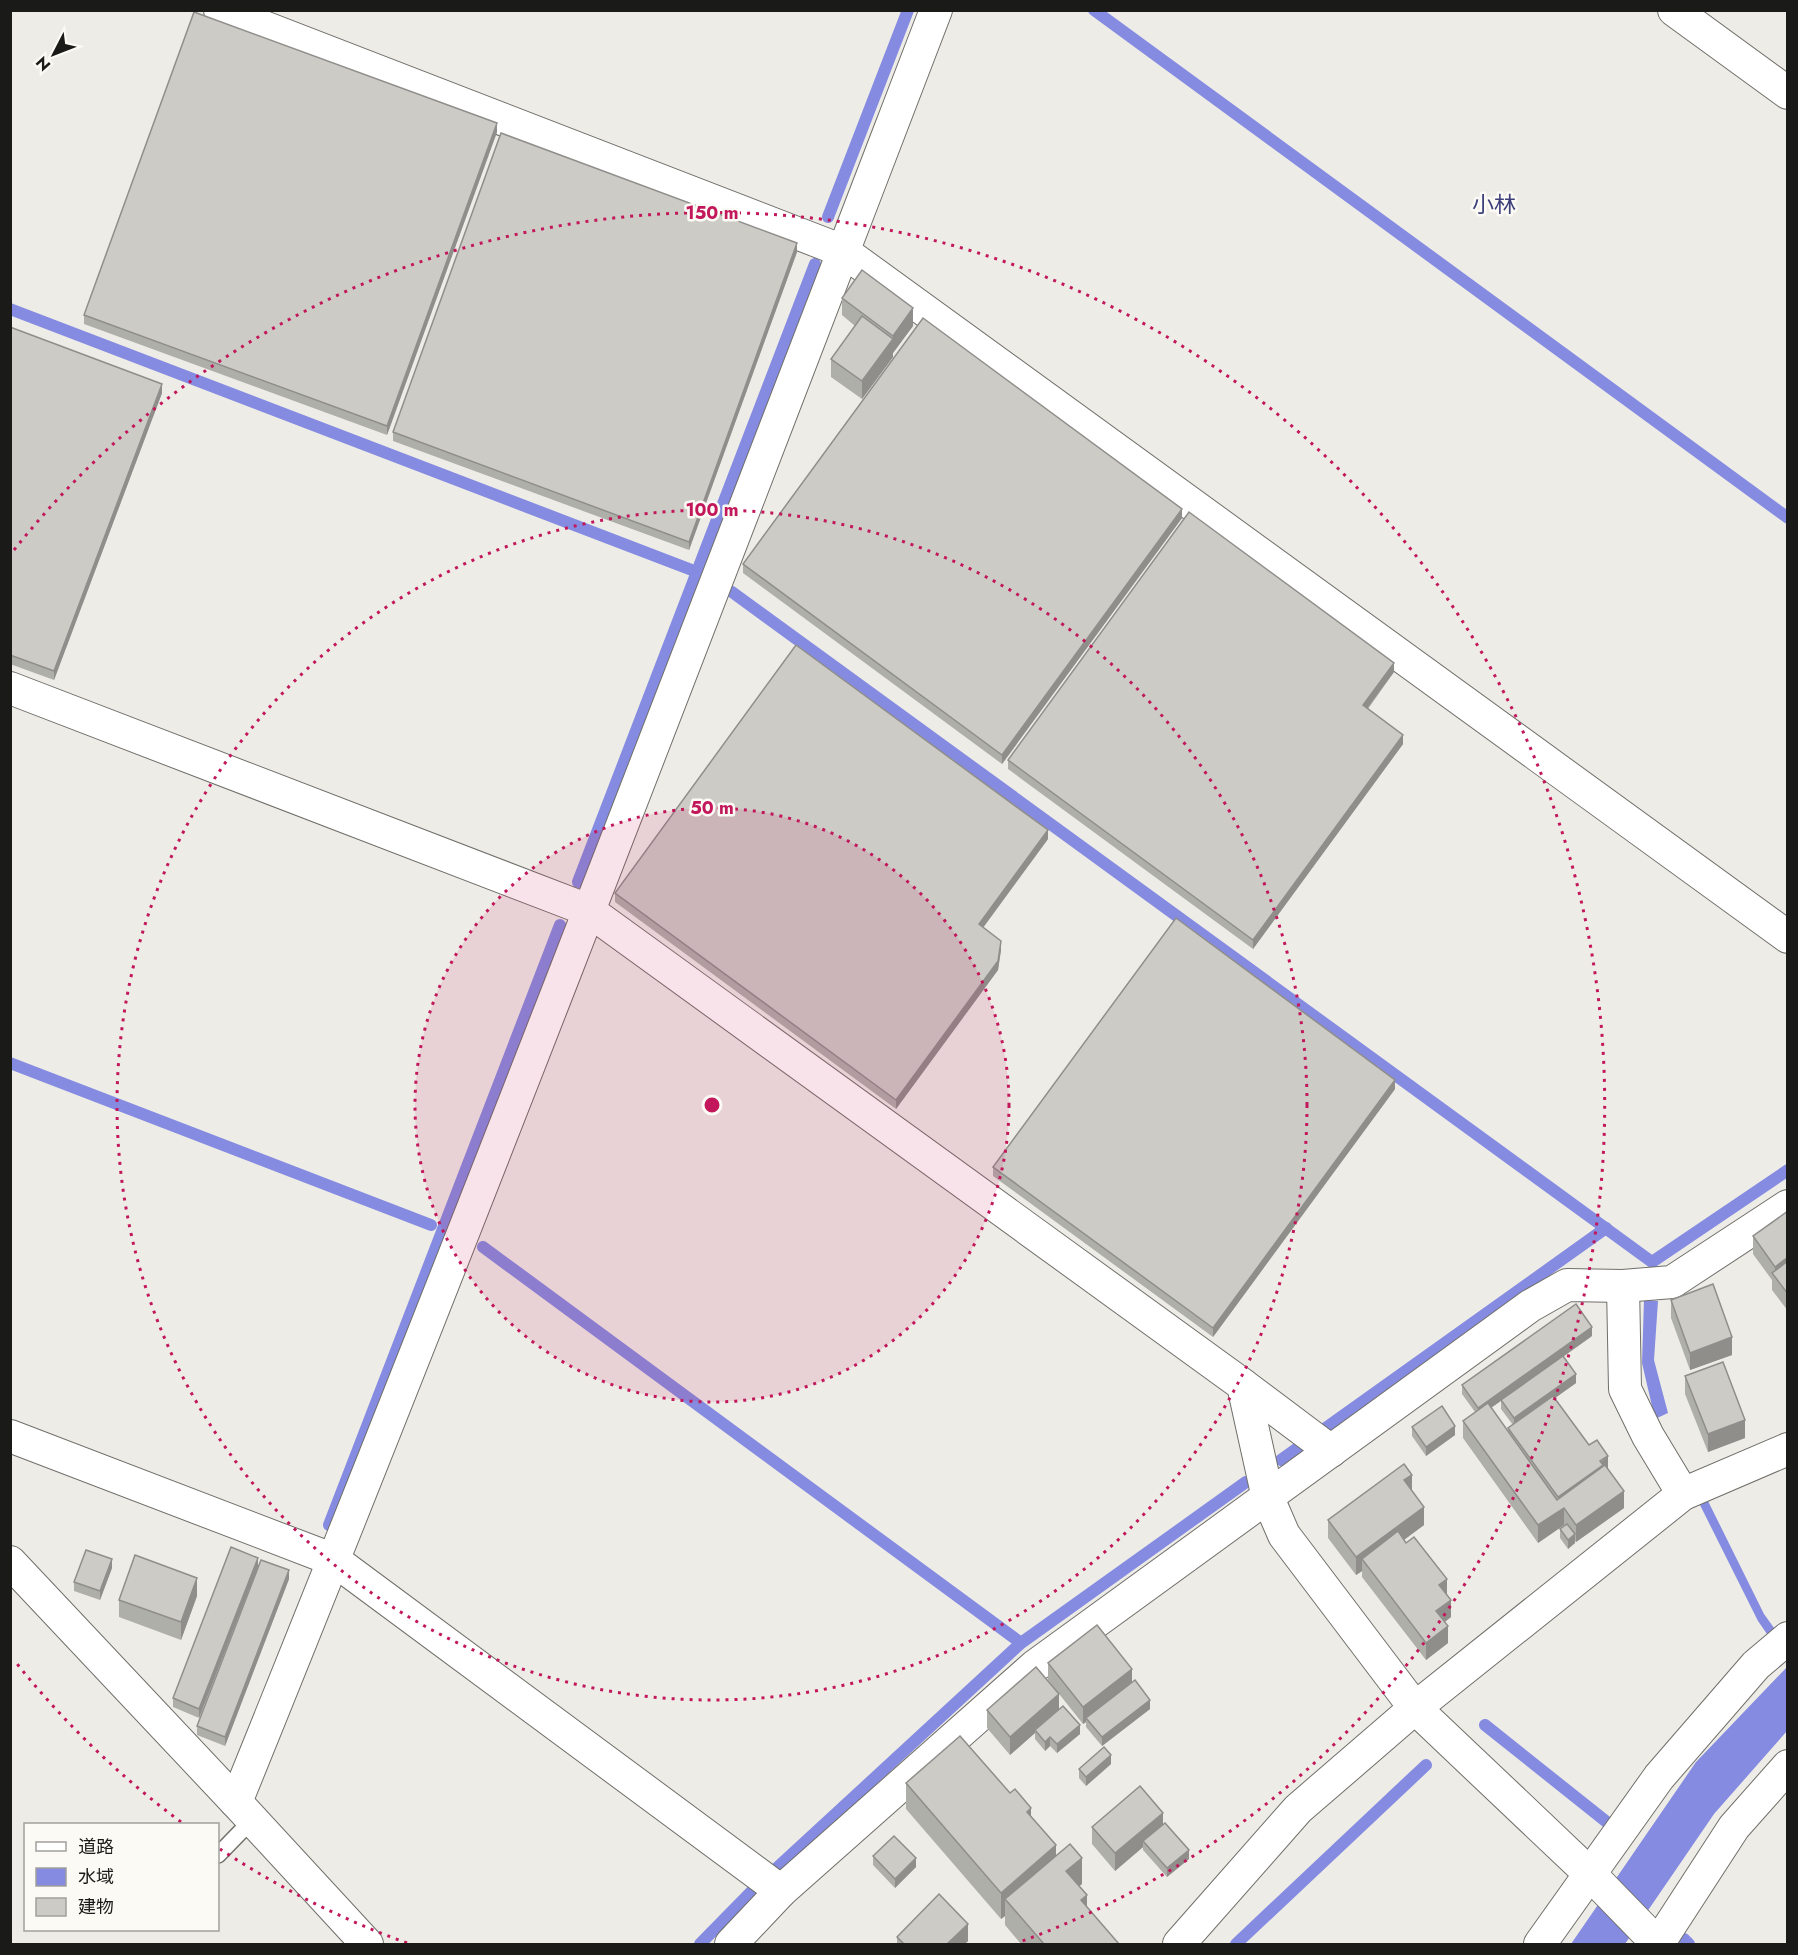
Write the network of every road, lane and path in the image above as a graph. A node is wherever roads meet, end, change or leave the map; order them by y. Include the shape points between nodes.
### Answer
1 (220, 10) edge
2 (936, 10) edge
3 (1674, 10) edge
4 (1788, 93) edge
5 (843, 251) junction
6 (10, 688) edge
7 (588, 910) junction
8 (1788, 937) edge
9 (1788, 1206) edge
10 (1623, 1286) junction
11 (1243, 1385) junction
12 (10, 1436) edge
13 (1320, 1443) junction
14 (1788, 1449) edge
15 (1683, 1494) junction
16 (1268, 1498) junction
17 (334, 1560) junction
18 (10, 1562) edge
19 (1782, 1643) edge
20 (1415, 1708) junction
21 (1788, 1766) edge
22 (245, 1811) junction
23 (219, 1853) edge
24 (1593, 1878) junction
25 (771, 1883) junction
26 (367, 1944) edge
27 (731, 1944) edge
28 (1179, 1944) edge
29 (1540, 1944) edge

1 - 5 street
2 - 5 street
3 - 4 street
5 - 7 street
5 - 8 street
6 - 7 street
7 - 11 street
7 - 17 street
9 - 10 street via 1672,1282
10 - 13 street via 1567,1285
10 - 15 street via 1625,1389
11 - 13 street
11 - 16 street
12 - 17 street
13 - 16 street
14 - 15 street
15 - 20 street
16 - 20 street via 1284,1535
16 - 25 street via 1035,1666
17 - 22 street
17 - 25 street
18 - 22 street
19 - 24 street via 1756,1665 1659,1777
20 - 24 street
20 - 28 street via 1298,1809
21 - 24 street via 1734,1827 1658,1944
22 - 23 lane
22 - 26 street
24 - 29 street
25 - 27 street

